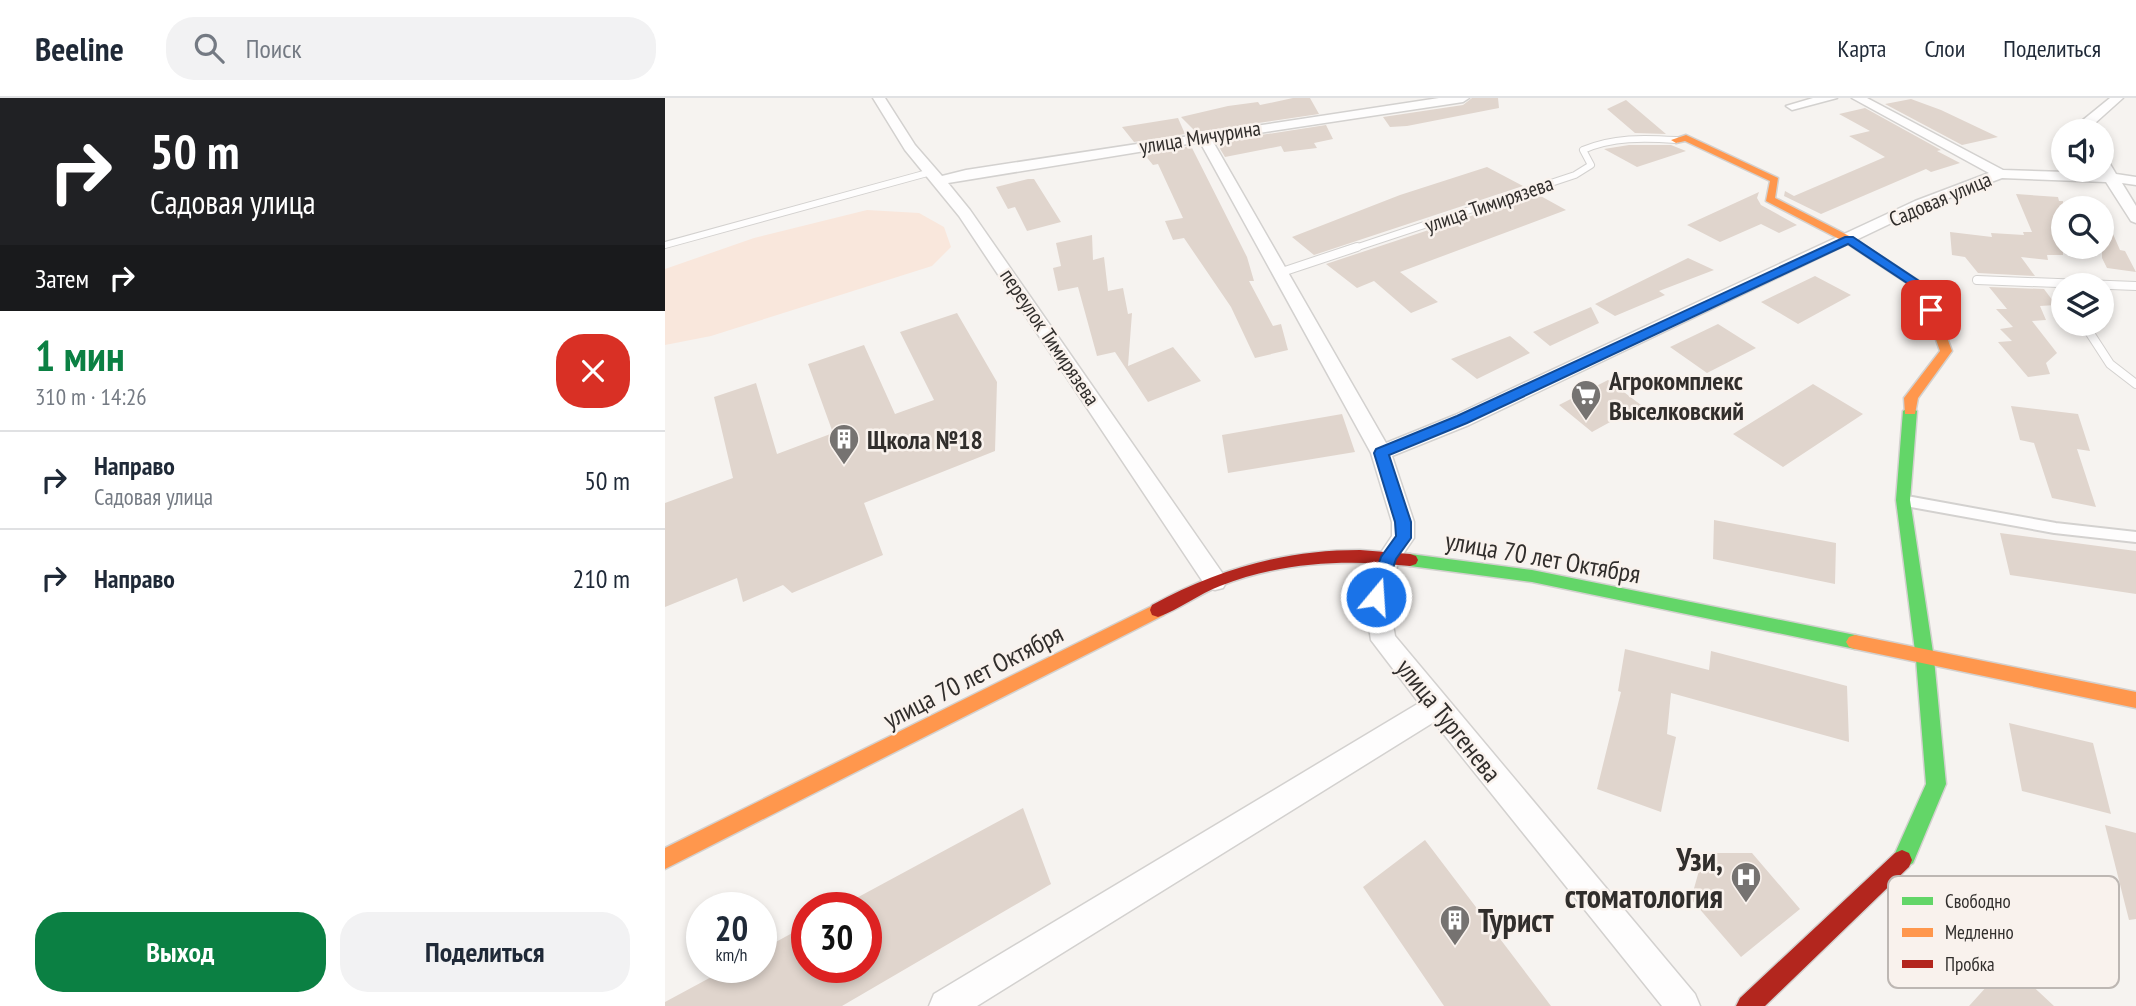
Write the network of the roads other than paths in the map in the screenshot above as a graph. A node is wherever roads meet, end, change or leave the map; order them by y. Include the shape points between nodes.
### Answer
1 (879, 98) edge
2 (1463, 98) edge
3 (1831, 98) edge
4 (1858, 98) edge
5 (2116, 98) edge
6 (1792, 106) dead end
7 (2092, 119) edge
8 (1204, 137) junction
9 (1676, 140) joint
10 (2000, 174) junction
11 (2051, 176) edge
12 (935, 177) junction
13 (2114, 178) edge
14 (2136, 181) edge
15 (2114, 182) edge
16 (2136, 218) edge
17 (1849, 240) junction
18 (665, 244) edge
19 (1279, 273) junction
20 (1977, 280) dead end
21 (2051, 284) edge
22 (2114, 286) edge
23 (2136, 286) edge
24 (2092, 336) edge
25 (2136, 384) edge
26 (1381, 453) junction
27 (1903, 500) junction
28 (2136, 537) edge
29 (1389, 557) junction
30 (1215, 581) junction
31 (1925, 659) junction
32 (2136, 700) edge
33 (1437, 706) junction
34 (665, 859) edge
35 (946, 1006) edge
36 (1683, 1006) edge
37 (1748, 1006) edge

1 - 12 street, переулок Тимирязева
2 - 8 street, улица Мичурина
3 - 6 street
4 - 10 street
5 - 7 street
8 - 12 street, улица Мичурина
8 - 19 street, улица Тургенева
9 - 17 street via 1686,138 1775,180 1770,199
9 - 19 lane, улица Тимирязева via 1635,137 1597,143 1583,150 1591,164 1575,175
10 - 11 street, Садовая улица
10 - 17 street, Садовая улица via 1920,204
12 - 18 lane
12 - 30 street, переулок Тимирязева via 965,213
13 - 14 street, Садовая улица
15 - 16 street
17 - 26 street, Садовая улица
17 - 27 street via 1924,289 1946,351 1911,398
19 - 26 street, улица Тургенева
20 - 21 lane
22 - 23 lane
24 - 25 lane via 2109,364
26 - 29 street, улица Тургенева via 1403,522 1403,538
27 - 28 lane via 2055,528
27 - 31 street
29 - 30 street, улица 70 лет Октября via 1307,556
29 - 31 street, улица 70 лет Октября via 1532,576
29 - 33 street, улица Тургенева via 1376,597 1383,640
30 - 34 street, улица 70 лет Октября
31 - 32 street, улица 70 лет Октября
31 - 37 street via 1936,784 1906,856
33 - 35 street
33 - 36 street, улица Тургенева

